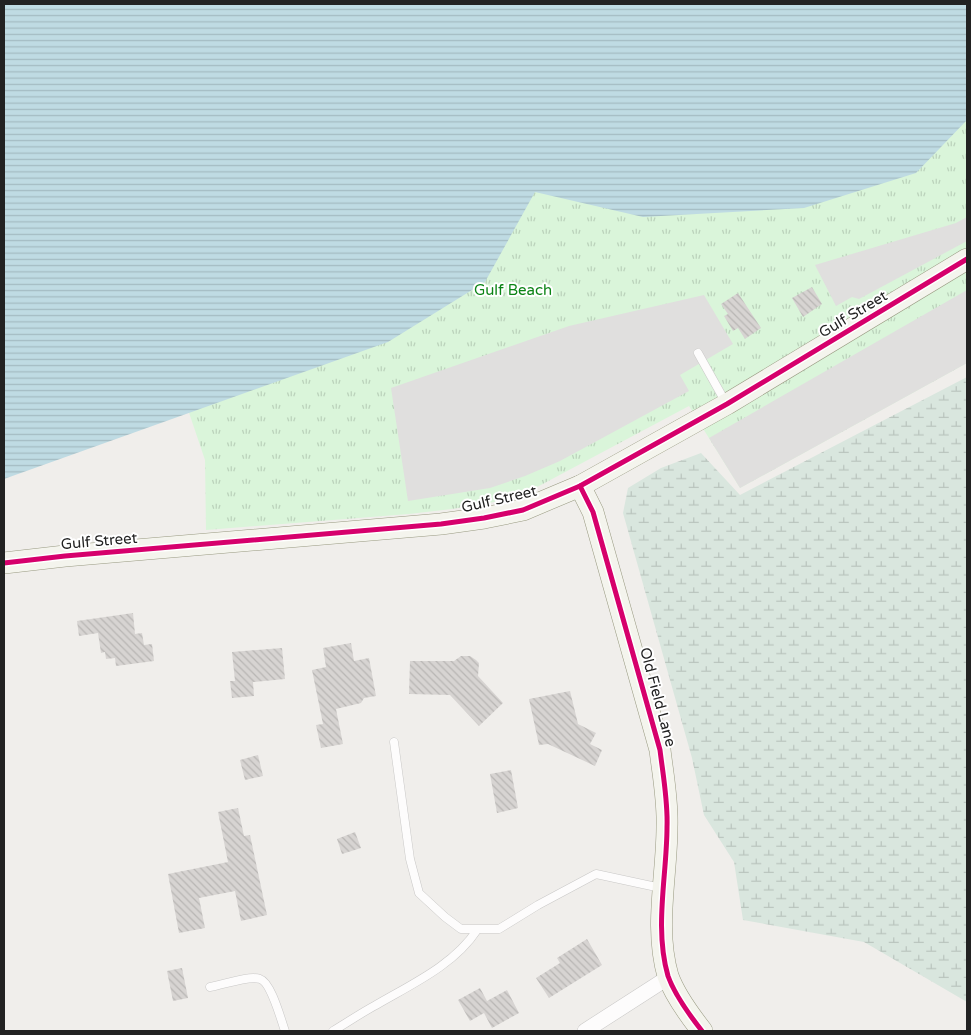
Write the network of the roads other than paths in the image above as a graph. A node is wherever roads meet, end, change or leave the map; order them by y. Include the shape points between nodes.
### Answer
1 (967, 259) edge
2 (698, 353) dead end
3 (727, 404) junction
4 (580, 486) junction
5 (4, 563) edge
6 (394, 742) dead end
7 (663, 889) junction
8 (477, 930) junction
9 (669, 977) junction
10 (210, 988) dead end
11 (285, 1031) edge
12 (333, 1031) edge
13 (585, 1031) edge
14 (702, 1031) edge

1 - 3 main road, Gulf Street
2 - 3 lane
3 - 4 main road, Gulf Street
4 - 5 main road, Gulf Street via 523,510 467,520
4 - 7 main road, Old Field Lane via 593,512 660,750 667,826
6 - 8 lane via 410,860 419,893 461,929
7 - 8 lane via 596,874 499,929
7 - 9 main road, Old Field Lane via 664,956
8 - 12 lane via 458,954
9 - 13 street
9 - 14 main road, Old Field Lane
10 - 11 lane via 260,979 268,984

